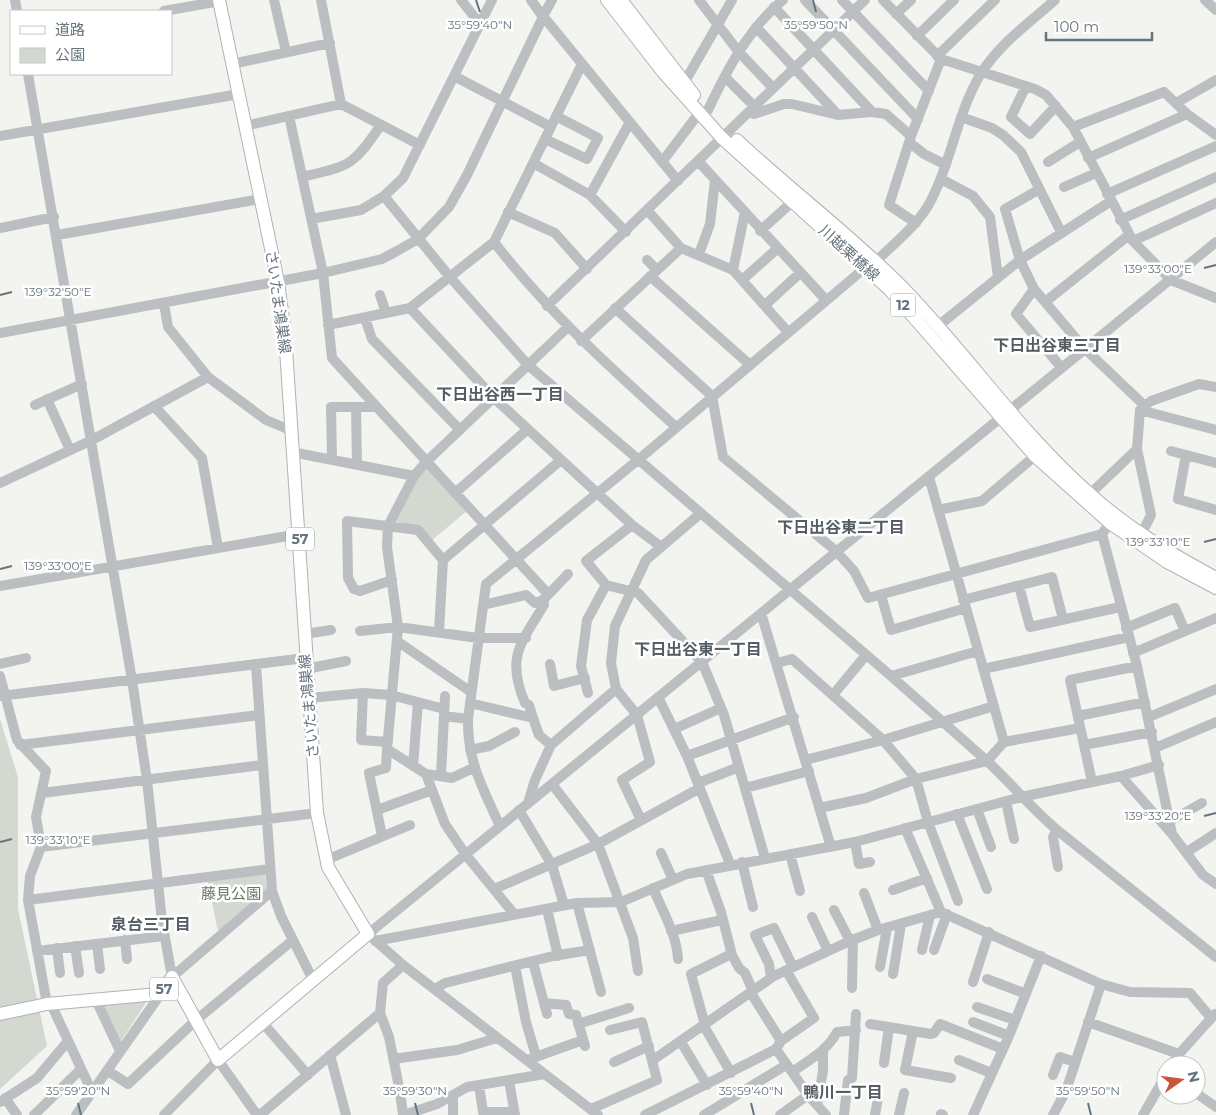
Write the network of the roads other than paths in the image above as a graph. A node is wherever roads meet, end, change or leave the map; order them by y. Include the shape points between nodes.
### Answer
1 (274, 0) edge
2 (321, 0) edge
3 (462, 0) edge
4 (492, 0) edge
5 (531, 0) edge
6 (552, 0) edge
7 (607, 0) edge
8 (620, 0) edge
9 (699, 0) edge
10 (732, 0) edge
11 (783, 0) edge
12 (805, 0) edge
13 (842, 0) edge
14 (865, 0) edge
15 (883, 0) edge
16 (911, 0) edge
17 (954, 0) edge
18 (995, 0) edge
19 (1055, 0) edge
20 (1205, 0) edge
21 (220, 1) edge
22 (774, 7) junction
23 (170, 10) edge
24 (1216, 10) edge
25 (853, 11) junction
26 (896, 14) junction
27 (543, 16) junction
28 (480, 24) junction
29 (717, 24) junction
30 (756, 27) junction
31 (834, 30) junction
32 (917, 36) junction
33 (330, 43) junction
34 (814, 49) junction
35 (738, 51) junction
36 (286, 52) junction
37 (939, 57) junction
38 (232, 64) junction
39 (582, 64) junction
40 (794, 68) junction
41 (981, 73) junction
42 (28, 75) edge
43 (454, 76) junction
44 (726, 77) junction
45 (1216, 80) edge
46 (684, 83) junction
47 (1026, 86) junction
48 (773, 88) junction
49 (929, 91) junction
50 (239, 94) junction
51 (502, 100) junction
52 (1176, 102) junction
53 (342, 104) junction
54 (1056, 106) junction
55 (752, 109) junction
56 (704, 112) junction
57 (872, 112) junction
58 (1187, 114) junction
59 (838, 115) junction
60 (289, 116) junction
61 (556, 116) junction
62 (961, 117) junction
63 (918, 119) junction
64 (630, 122) junction
65 (245, 126) junction
66 (380, 126) junction
67 (551, 127) junction
68 (1073, 128) junction
69 (39, 130) junction
70 (725, 135) junction
71 (1216, 135) edge
72 (0, 136) edge
73 (545, 139) junction
74 (910, 139) junction
75 (1080, 142) junction
76 (420, 145) junction
77 (1216, 146) edge
78 (1088, 158) junction
79 (698, 161) junction
80 (662, 162) junction
81 (1048, 162) dead end
82 (533, 163) junction
83 (946, 165) junction
84 (1096, 173) junction
85 (302, 177) junction
86 (1216, 177) edge
87 (941, 178) junction
88 (715, 180) junction
89 (678, 181) junction
90 (1064, 187) dead end
91 (1038, 190) junction
92 (590, 195) junction
93 (384, 196) junction
94 (1109, 198) junction
95 (260, 199) junction
96 (791, 203) junction
97 (1216, 203) edge
98 (648, 211) junction
99 (508, 212) junction
100 (745, 212) junction
101 (54, 217) junction
102 (311, 219) junction
103 (1120, 220) junction
104 (916, 223) junction
105 (0, 228) edge
106 (760, 231) junction
107 (626, 232) junction
108 (1061, 232) junction
109 (57, 235) junction
110 (1131, 238) junction
111 (418, 239) junction
112 (494, 242) junction
113 (1216, 242) edge
114 (681, 248) junction
115 (777, 249) junction
116 (700, 254) junction
117 (647, 260) dead end
118 (1020, 260) junction
119 (871, 264) junction
120 (587, 268) junction
121 (733, 270) junction
122 (800, 272) junction
123 (323, 273) junction
124 (654, 273) junction
125 (450, 276) junction
126 (998, 277) junction
127 (742, 280) junction
128 (1171, 280) junction
129 (278, 282) junction
130 (1034, 289) junction
131 (380, 295) dead end
132 (1216, 298) edge
133 (826, 300) junction
134 (1045, 302) junction
135 (164, 304) junction
136 (765, 305) junction
137 (547, 306) junction
138 (410, 308) junction
139 (615, 308) junction
140 (386, 313) junction
141 (365, 318) junction
142 (71, 319) junction
143 (328, 325) junction
144 (938, 326) junction
145 (568, 327) junction
146 (788, 332) junction
147 (0, 333) edge
148 (581, 341) junction
149 (1084, 348) junction
150 (749, 364) junction
151 (528, 366) junction
152 (1061, 367) junction
153 (208, 377) junction
154 (82, 384) junction
155 (1216, 387) edge
156 (712, 396) junction
157 (494, 398) junction
158 (47, 399) junction
159 (35, 405) dead end
160 (154, 406) junction
161 (375, 407) junction
162 (356, 408) junction
163 (1142, 408) junction
164 (1005, 414) junction
165 (676, 427) junction
166 (528, 429) junction
167 (290, 430) junction
168 (460, 430) junction
169 (1216, 430) edge
170 (92, 440) junction
171 (1137, 448) junction
172 (70, 450) junction
173 (1171, 451) dead end
174 (292, 452) junction
175 (1186, 455) junction
176 (1035, 456) junction
177 (332, 459) junction
178 (562, 460) junction
179 (638, 460) junction
180 (426, 462) junction
181 (1216, 463) edge
182 (357, 464) junction
183 (414, 476) junction
184 (929, 478) junction
185 (0, 483) edge
186 (455, 493) junction
187 (598, 493) junction
188 (1090, 494) junction
189 (938, 510) junction
190 (1216, 510) edge
191 (701, 512) junction
192 (1110, 523) junction
193 (486, 525) junction
194 (632, 525) junction
195 (388, 526) junction
196 (299, 534) junction
197 (1102, 534) junction
198 (1141, 535) junction
199 (660, 546) junction
200 (218, 548) junction
201 (836, 551) junction
202 (517, 559) junction
203 (443, 560) junction
204 (113, 566) junction
205 (568, 574) dead end
206 (956, 574) junction
207 (1216, 578) edge
208 (392, 580) junction
209 (606, 585) junction
210 (0, 586) edge
211 (1019, 586) junction
212 (1216, 588) edge
213 (788, 589) junction
214 (632, 591) junction
215 (880, 595) junction
216 (546, 597) junction
217 (965, 604) junction
218 (483, 605) junction
219 (1120, 607) junction
220 (761, 613) junction
221 (1216, 618) edge
222 (1063, 619) junction
223 (398, 627) junction
224 (331, 630) dead end
225 (360, 631) dead end
226 (439, 632) junction
227 (1185, 632) junction
228 (1127, 633) junction
229 (304, 634) junction
230 (478, 638) junction
231 (526, 638) junction
232 (397, 641) junction
233 (978, 652) junction
234 (1133, 653) junction
235 (866, 655) junction
236 (26, 658) dead end
237 (346, 661) dead end
238 (702, 662) junction
239 (305, 663) junction
240 (777, 663) junction
241 (0, 664) edge
242 (550, 664) dead end
243 (256, 665) junction
244 (1137, 666) junction
245 (983, 669) junction
246 (0, 676) edge
247 (891, 676) junction
248 (585, 678) junction
249 (132, 680) junction
250 (616, 689) junction
251 (1216, 689) edge
252 (471, 692) junction
253 (364, 693) junction
254 (588, 693) dead end
255 (391, 695) junction
256 (833, 695) junction
257 (2, 696) edge
258 (445, 696) dead end
259 (658, 697) junction
260 (309, 698) junction
261 (418, 702) junction
262 (1145, 702) junction
263 (470, 703) junction
264 (994, 706) junction
265 (722, 708) junction
266 (444, 713) junction
267 (259, 715) junction
268 (637, 715) junction
269 (1078, 716) junction
270 (1149, 716) junction
271 (794, 717) junction
272 (533, 718) junction
273 (468, 719) junction
274 (942, 721) junction
275 (1216, 722) edge
276 (674, 728) junction
277 (1080, 728) junction
278 (140, 730) junction
279 (515, 732) dead end
280 (1152, 732) junction
281 (732, 740) junction
282 (883, 740) junction
283 (1004, 742) junction
284 (20, 745) junction
285 (551, 745) junction
286 (1084, 745) junction
287 (388, 746) junction
288 (1155, 748) junction
289 (470, 750) junction
290 (687, 756) junction
291 (805, 760) junction
292 (987, 761) junction
293 (262, 765) junction
294 (1159, 765) junction
295 (413, 766) junction
296 (739, 767) junction
297 (473, 768) junction
298 (808, 771) junction
299 (426, 774) junction
300 (441, 776) junction
301 (1120, 776) junction
302 (916, 779) junction
303 (147, 780) junction
304 (1092, 782) junction
305 (552, 784) junction
306 (699, 785) junction
307 (745, 788) junction
308 (432, 790) junction
309 (42, 793) junction
310 (1021, 797) junction
311 (1006, 801) junction
312 (528, 803) junction
313 (1202, 803) dead end
314 (820, 808) junction
315 (976, 809) junction
316 (377, 810) junction
317 (519, 810) junction
318 (317, 813) junction
319 (957, 814) junction
320 (266, 818) junction
321 (641, 820) junction
322 (1170, 820) junction
323 (928, 822) junction
324 (410, 825) dead end
325 (500, 826) junction
326 (905, 828) junction
327 (1056, 830) junction
328 (153, 832) junction
329 (1216, 833) edge
330 (1172, 834) junction
331 (382, 836) junction
332 (1014, 839) dead end
333 (854, 842) junction
334 (598, 844) junction
335 (831, 846) junction
336 (41, 847) junction
337 (991, 847) dead end
338 (1187, 852) junction
339 (661, 853) dead end
340 (790, 854) junction
341 (466, 855) junction
342 (765, 858) junction
343 (326, 860) junction
344 (742, 862) junction
345 (870, 862) dead end
346 (730, 864) junction
347 (552, 865) junction
348 (1058, 867) dead end
349 (270, 869) junction
350 (706, 870) junction
351 (927, 878) junction
352 (673, 880) junction
353 (1216, 884) edge
354 (158, 885) junction
355 (652, 888) junction
356 (494, 889) junction
357 (987, 889) dead end
358 (893, 890) dead end
359 (272, 891) junction
360 (800, 891) dead end
361 (864, 893) dead end
362 (28, 900) junction
363 (958, 901) dead end
364 (620, 902) junction
365 (577, 903) junction
366 (564, 906) junction
367 (753, 907) dead end
368 (547, 909) junction
369 (834, 910) dead end
370 (944, 913) junction
371 (514, 914) junction
372 (930, 916) junction
373 (812, 917) dead end
374 (722, 920) junction
375 (901, 924) junction
376 (883, 929) junction
377 (671, 931) junction
378 (988, 932) junction
379 (164, 936) junction
380 (371, 938) junction
381 (125, 940) junction
382 (293, 940) junction
383 (852, 940) junction
384 (98, 944) junction
385 (76, 946) junction
386 (57, 948) junction
387 (590, 950) junction
388 (827, 950) junction
389 (922, 950) dead end
390 (934, 950) dead end
391 (37, 951) junction
392 (731, 954) junction
393 (558, 956) junction
394 (1041, 956) junction
395 (1216, 957) edge
396 (127, 958) dead end
397 (678, 959) dead end
398 (533, 962) junction
399 (403, 965) junction
400 (516, 966) junction
401 (880, 967) dead end
402 (100, 969) dead end
403 (789, 969) junction
404 (638, 971) dead end
405 (79, 973) dead end
406 (60, 974) dead end
407 (893, 974) dead end
408 (172, 977) junction
409 (771, 978) junction
410 (987, 979) dead end
411 (313, 980) junction
412 (973, 982) dead end
413 (1101, 984) junction
414 (852, 988) dead end
415 (435, 990) junction
416 (162, 992) junction
417 (601, 992) dead end
418 (752, 992) junction
419 (1026, 994) junction
420 (95, 998) junction
421 (544, 1003) junction
422 (49, 1004) junction
423 (977, 1007) dead end
424 (629, 1008) dead end
425 (380, 1013) junction
426 (0, 1014) edge
427 (548, 1014) dead end
428 (856, 1014) dead end
429 (1214, 1015) edge
430 (1015, 1020) junction
431 (194, 1021) junction
432 (262, 1022) junction
433 (973, 1022) dead end
434 (1088, 1022) junction
435 (578, 1024) junction
436 (870, 1024) dead end
437 (704, 1026) junction
438 (889, 1027) junction
439 (610, 1030) dead end
440 (856, 1030) junction
441 (914, 1031) junction
442 (1009, 1036) junction
443 (497, 1038) junction
444 (68, 1041) junction
445 (680, 1042) junction
446 (779, 1045) junction
447 (649, 1046) junction
448 (1003, 1049) junction
449 (120, 1051) junction
450 (823, 1051) junction
451 (1179, 1054) joint
452 (330, 1055) junction
453 (531, 1058) junction
454 (393, 1059) junction
455 (218, 1060) junction
456 (653, 1060) junction
457 (959, 1060) dead end
458 (614, 1062) dead end
459 (1075, 1062) junction
460 (884, 1063) dead end
461 (789, 1068) junction
462 (81, 1069) junction
463 (108, 1071) junction
464 (732, 1073) junction
465 (992, 1073) junction
466 (545, 1074) junction
467 (308, 1075) junction
468 (1053, 1075) dead end
469 (951, 1078) dead end
470 (509, 1081) junction
471 (479, 1085) junction
472 (707, 1085) junction
473 (92, 1092) junction
474 (1156, 1092) edge
475 (904, 1094) dead end
476 (808, 1095) junction
477 (453, 1097) junction
478 (878, 1098) dead end
479 (3, 1100) edge
480 (817, 1105) junction
481 (594, 1112) edge
482 (515, 1114) edge
483 (17, 1115) edge
484 (34, 1115) edge
485 (76, 1115) edge
486 (164, 1115) edge
487 (258, 1115) edge
488 (346, 1115) edge
489 (404, 1115) edge
490 (453, 1115) edge
491 (645, 1115) edge
492 (704, 1115) edge
493 (781, 1115) edge
494 (826, 1115) edge
495 (844, 1115) edge
496 (875, 1115) edge
497 (900, 1115) edge
498 (973, 1115) edge
499 (1053, 1115) edge
500 (1143, 1115) edge

1 - 36 street
2 - 33 street
3 - 28 street
4 - 28 street
5 - 27 street
6 - 27 street
7 - 56 main road, 川越栗橋線 / 12 via 663,72
8 - 46 main road, 川越栗橋線 / 12
9 - 29 street
10 - 29 street
11 - 22 street
12 - 31 street
13 - 25 street
14 - 25 street
15 - 26 street
16 - 26 street
17 - 32 street
18 - 37 street
19 - 41 street via 1005,44
20 - 24 street
21 - 23 street
21 - 38 main road, さいたま鴻巣線 / 57
22 - 30 street
22 - 34 street
25 - 31 street
25 - 49 street
26 - 32 street
27 - 39 street
27 - 51 street
28 - 43 street
29 - 35 street
29 - 46 street
30 - 35 street
30 - 40 street
31 - 34 street
31 - 63 street
32 - 37 street
33 - 36 street
33 - 53 street
34 - 40 street
34 - 57 street
35 - 44 street
35 - 48 street
36 - 38 street
37 - 41 street
37 - 49 street
38 - 50 main road, さいたま鴻巣線 / 57
39 - 61 street
39 - 64 street
40 - 48 street
40 - 59 street
41 - 47 street
41 - 62 street
42 - 69 street
43 - 51 street
43 - 76 street
44 - 55 street
44 - 56 street
45 - 52 street
46 - 56 main road, 川越栗橋線 / 12
47 - 54 street via 1046,95
47 - 54 street via 1011,117 1030,134
48 - 55 street
49 - 63 street
50 - 65 main road, さいたま鴻巣線 / 57
50 - 69 street
51 - 67 street
51 - 111 street via 468,175 449,206
52 - 58 street
52 - 68 street via 1164,92
53 - 60 street
53 - 66 street
54 - 68 street
55 - 59 street via 754,114 792,104
55 - 70 street
56 - 70 main road, 川越栗橋線 / 12
56 - 80 street
57 - 59 street
57 - 74 street via 886,114
58 - 71 street
58 - 78 street
60 - 65 street
60 - 85 street
61 - 67 street
61 - 73 street via 598,138 586,159
62 - 83 street
62 - 91 street via 1003,135 1027,162
63 - 74 street
64 - 80 street
64 - 92 street
65 - 95 main road, さいたま鴻巣線 / 57
66 - 76 street
66 - 85 street via 363,153 344,167
67 - 73 street
68 - 75 street
69 - 72 street
69 - 101 street
70 - 79 street
70 - 96 main road, 川越栗橋線 / 12
70 - 119 main road, 川越栗橋線 / 12
73 - 82 street
74 - 83 street via 924,154
74 - 104 street via 889,205
75 - 78 street
75 - 81 street
76 - 93 street via 403,178
77 - 94 street
78 - 84 street
79 - 88 street
79 - 89 street
80 - 89 street
82 - 92 street
82 - 99 street
83 - 87 street
84 - 90 street
84 - 94 street
85 - 102 street
86 - 103 street
87 - 104 street
87 - 126 street via 973,196 990,216
88 - 100 street
88 - 116 street via 710,224
89 - 98 street
91 - 108 street
91 - 118 street via 1005,209
92 - 107 street
93 - 102 street via 361,210
93 - 111 street
94 - 103 street
94 - 108 street
95 - 109 street
95 - 129 main road, さいたま鴻巣線 / 57
96 - 106 street
96 - 119 main road, 川越栗橋線 / 12
97 - 110 street
98 - 107 street
98 - 114 street
99 - 112 street
99 - 120 street via 555,233
100 - 106 street
100 - 121 street
101 - 105 street
101 - 109 street
102 - 123 street
103 - 110 street
104 - 119 street
106 - 115 street
107 - 120 street
108 - 118 street
109 - 142 street
110 - 128 street
110 - 134 street
111 - 123 street via 382,259
111 - 125 street
112 - 125 street
112 - 137 street
113 - 128 street
114 - 116 street
114 - 124 street
115 - 122 street
115 - 127 street
116 - 121 street
117 - 124 street
118 - 126 street
118 - 130 street
119 - 133 street
119 - 144 main road, 川越栗橋線 / 12
119 - 164 main road, 川越栗橋線 / 12 via 916,319
120 - 137 street
121 - 127 street
122 - 133 street
122 - 136 street
123 - 129 street
123 - 143 street
124 - 139 street
124 - 150 street
125 - 138 street
125 - 151 street
126 - 144 street
127 - 136 street
128 - 132 street
128 - 149 street
129 - 135 street
129 - 167 main road, さいたま鴻巣線 / 57 via 285,334
130 - 134 street
130 - 152 street via 1016,314
131 - 140 street
133 - 146 street
134 - 149 street
135 - 142 street
135 - 153 street via 168,327
136 - 146 street
137 - 145 street
138 - 140 street
138 - 157 street
139 - 148 street
139 - 156 street
140 - 141 street
141 - 143 street
141 - 168 street via 372,339
142 - 147 street
142 - 154 street
143 - 161 street via 332,358
144 - 164 main road, 川越栗橋線 / 12
145 - 148 street
145 - 151 street
146 - 150 street
148 - 165 street
149 - 152 street
149 - 163 street
150 - 156 street
151 - 157 street
151 - 179 street
152 - 164 street
153 - 160 street
153 - 167 street via 266,420
154 - 158 street
154 - 170 street
155 - 163 street via 1199,384
156 - 165 street
156 - 201 street via 722,457
157 - 166 street
157 - 168 street
158 - 159 street
158 - 172 street
160 - 170 street
160 - 200 street via 202,458
161 - 162 street
161 - 180 street
162 - 177 street via 331,407
162 - 182 street
163 - 169 street
163 - 171 street
164 - 176 main road, 川越栗橋線 / 12
164 - 184 street
164 - 188 main road, 川越栗橋線 / 12
165 - 179 street
166 - 178 street
166 - 186 street
167 - 174 main road, さいたま鴻巣線 / 57
168 - 180 street
170 - 172 street
170 - 204 street
171 - 188 street
171 - 198 street via 1151,515
172 - 185 street
173 - 175 street
174 - 177 street
174 - 196 main road, さいたま鴻巣線 / 57
175 - 181 street
175 - 190 street via 1178,499
176 - 189 street via 982,500
176 - 192 main road, 川越栗橋線 / 12
177 - 182 street
178 - 187 street
178 - 193 street
179 - 187 street
179 - 191 street
180 - 183 street
180 - 186 street
182 - 183 street
183 - 195 street
184 - 189 street
184 - 201 street
186 - 193 street
187 - 194 street
187 - 202 street
188 - 198 main road, 川越栗橋線 / 12
189 - 206 street
191 - 199 street
191 - 213 street
192 - 197 street
192 - 212 main road, 川越栗橋線 / 12 via 1160,557
193 - 202 street
193 - 203 street
194 - 199 street
194 - 209 street via 586,561
195 - 203 street via 418,530
195 - 208 street
195 - 208 street via 347,521 348,578 354,589 360,591
196 - 200 street
196 - 229 main road, さいたま鴻巣線 / 57
197 - 206 street
197 - 219 street
198 - 207 main road, 川越栗橋線 / 12
199 - 214 street via 646,560
200 - 204 street
201 - 213 street
201 - 215 street via 854,571 868,598
202 - 216 street
202 - 218 street via 486,584
203 - 226 street
204 - 210 street
204 - 249 street
205 - 216 street
206 - 215 street
206 - 217 street
208 - 223 street
209 - 214 street
209 - 248 street via 587,620 581,666
211 - 217 street
211 - 222 street via 1030,627
211 - 222 street via 1052,577
213 - 220 street
213 - 235 street
214 - 238 street via 638,593
214 - 250 street via 616,626 611,663
215 - 217 street via 891,630
216 - 218 street via 535,603 526,595
216 - 231 street
217 - 233 street
218 - 230 street
219 - 222 street
219 - 228 street
220 - 238 street
220 - 240 street
221 - 227 street
223 - 225 street
223 - 226 street
223 - 232 street
224 - 229 street
226 - 230 street
227 - 228 street via 1175,608
227 - 234 street
228 - 234 street
228 - 245 street
229 - 239 main road, さいたま鴻巣線 / 57
230 - 231 street
230 - 252 street
231 - 272 street via 516,656 515,670 518,686
232 - 252 street
232 - 255 street
233 - 245 street
233 - 247 street
234 - 244 street
235 - 247 street
235 - 256 street
236 - 241 street
237 - 239 street
238 - 259 street
238 - 265 street
239 - 243 street
239 - 260 main road, さいたま鴻巣線 / 57
240 - 256 street via 792,659
240 - 271 street
242 - 248 street via 554,686
243 - 249 street
243 - 267 street
244 - 262 street
244 - 269 street via 1070,680
245 - 264 street
246 - 257 street
247 - 274 street
248 - 254 street
249 - 257 street
249 - 278 street
250 - 268 street
250 - 285 street
251 - 270 street
252 - 263 street
253 - 255 street
253 - 260 street
253 - 287 street via 361,740
255 - 261 street
255 - 287 street
256 - 282 street
257 - 284 street
258 - 266 street
259 - 268 street
259 - 276 street
260 - 318 main road, さいたま鴻巣線 / 57
261 - 266 street
261 - 295 street
262 - 269 street
262 - 270 street
263 - 272 street
263 - 273 street
264 - 274 street
264 - 283 street
265 - 276 street
265 - 281 street
266 - 273 street
266 - 300 street
267 - 278 street
267 - 293 street
268 - 305 street
268 - 321 street via 650,762 622,780
269 - 277 street
270 - 280 street
271 - 281 street
271 - 291 street
272 - 285 street via 539,735
273 - 289 street
274 - 282 street
274 - 292 street
275 - 288 street
276 - 290 street
277 - 283 street
277 - 286 street
278 - 284 street
278 - 303 street
279 - 289 street via 489,746
280 - 286 street
280 - 288 street
281 - 290 street
281 - 296 street
282 - 291 street
282 - 302 street
283 - 292 street
284 - 309 street via 46,771
285 - 312 street
286 - 304 street
287 - 295 street
287 - 316 street via 386,768 369,773
288 - 294 street
289 - 297 street
290 - 306 street
291 - 298 street
292 - 302 street
292 - 310 street via 1015,786
293 - 303 street
293 - 320 street
294 - 301 street
294 - 322 street
295 - 299 street
296 - 306 street
296 - 307 street
297 - 300 street via 452,778
297 - 325 street
298 - 307 street
298 - 314 street
299 - 300 street
299 - 308 street
301 - 304 street
301 - 330 street
302 - 314 street via 866,798
302 - 323 street
303 - 309 street
303 - 328 street
304 - 310 street
305 - 312 street
305 - 334 street
306 - 321 street
306 - 346 street
307 - 342 street
308 - 316 street
308 - 341 street via 445,824
309 - 336 street via 36,817
310 - 311 street
310 - 327 street
311 - 315 street
311 - 332 street
312 - 317 street
313 - 322 street
314 - 335 street
315 - 319 street
315 - 337 street
316 - 331 street
317 - 325 street
317 - 347 street
318 - 320 street
318 - 343 main road, さいたま鴻巣線 / 57
319 - 323 street
319 - 357 street
320 - 328 street
320 - 349 street
321 - 334 street
322 - 330 street
323 - 326 street
323 - 363 street
324 - 331 street
325 - 341 street
326 - 333 street
326 - 351 street
327 - 348 street via 1053,838
327 - 395 street
328 - 336 street
328 - 354 street
329 - 338 street
330 - 338 street
331 - 343 street
333 - 335 street
333 - 345 street via 859,864
334 - 347 street
334 - 364 street
335 - 340 street
336 - 362 street via 30,876
338 - 353 street via 1203,875
339 - 352 street
340 - 342 street
340 - 360 street
341 - 356 street
341 - 380 street
342 - 344 street
343 - 380 main road, さいたま鴻巣線 / 57 via 348,904
344 - 346 street
344 - 367 street
346 - 350 street
347 - 356 street
347 - 366 street
349 - 354 street
349 - 359 street
350 - 352 street
350 - 374 street
351 - 358 street
351 - 370 street
352 - 355 street
354 - 362 street
354 - 379 street
355 - 364 street
355 - 377 street
356 - 371 street
359 - 382 street
359 - 408 street
361 - 376 street
362 - 391 street
364 - 365 street
364 - 404 street via 633,938
365 - 366 street
365 - 387 street
366 - 368 street
368 - 371 street
368 - 393 street
369 - 383 street
370 - 372 street
370 - 378 street
370 - 390 street
371 - 380 street
372 - 375 street
372 - 389 street
373 - 388 street
374 - 377 street
374 - 392 street
375 - 376 street
375 - 407 street
376 - 383 street
376 - 401 street
377 - 397 street
378 - 394 street
378 - 412 street
379 - 381 street
379 - 408 street
380 - 399 street
380 - 411 main road
381 - 384 street
381 - 396 street
382 - 411 street
382 - 431 street
383 - 388 street
383 - 414 street
384 - 385 street
384 - 402 street
385 - 386 street
385 - 405 street
386 - 391 street
386 - 406 street
387 - 393 street
387 - 417 street
388 - 403 street
391 - 422 street
392 - 418 street via 745,973
392 - 437 street via 691,974
393 - 398 street
394 - 413 street
394 - 419 street
398 - 400 street
398 - 421 street
399 - 415 street
399 - 425 street via 383,983
400 - 415 street via 445,983
400 - 453 street
403 - 409 street
403 - 409 street via 774,928 755,935 769,964
403 - 446 street via 814,1018
408 - 416 main road, 57
408 - 431 main road, 57
409 - 418 street
410 - 419 street
411 - 432 main road
413 - 429 street via 1130,992 1190,993
413 - 434 street
415 - 443 street
416 - 420 main road, 57
416 - 449 street
418 - 437 street
418 - 446 street
419 - 430 street
420 - 422 main road, 57
420 - 449 street
421 - 427 street
421 - 435 street via 566,1005 569,1014 576,1015
422 - 426 main road, 57
422 - 444 street
423 - 430 street
424 - 435 street
425 - 452 street
425 - 454 street
428 - 440 street
429 - 451 street
430 - 442 street
431 - 455 main road, 57
431 - 463 street via 128,1084
432 - 455 main road
432 - 467 street
433 - 442 street
434 - 451 street
434 - 459 street
435 - 453 street via 584,1043
436 - 438 street
437 - 445 street
437 - 464 street
438 - 441 street
438 - 460 street
439 - 447 street via 642,1022
440 - 450 street via 837,1032
440 - 495 street via 852,1078 848,1080
441 - 448 street via 934,1033 940,1024
441 - 469 street via 905,1070
442 - 448 street
443 - 453 street
443 - 454 street via 456,1050
444 - 462 street
444 - 479 street via 36,1078
445 - 456 street
445 - 472 street
446 - 461 street
446 - 464 street
447 - 456 street
447 - 458 street
448 - 465 street
449 - 463 street
450 - 461 street
450 - 480 street
452 - 467 street
452 - 488 street
453 - 466 street
454 - 489 street
455 - 486 street
455 - 487 street
456 - 481 street via 657,1080
457 - 465 street
459 - 468 street via 1060,1057
459 - 499 street via 1066,1091
461 - 476 street
461 - 492 street
462 - 473 street
462 - 484 street
463 - 473 street
464 - 472 street
465 - 498 street
466 - 470 street
466 - 481 street
467 - 487 street
470 - 471 street
470 - 482 street
471 - 477 street via 467,1087
471 - 482 street via 483,1112
472 - 491 street
473 - 485 street
474 - 500 street
475 - 497 street
476 - 480 street
476 - 493 street
477 - 489 street
477 - 490 street
478 - 496 street
479 - 483 street
480 - 494 street

